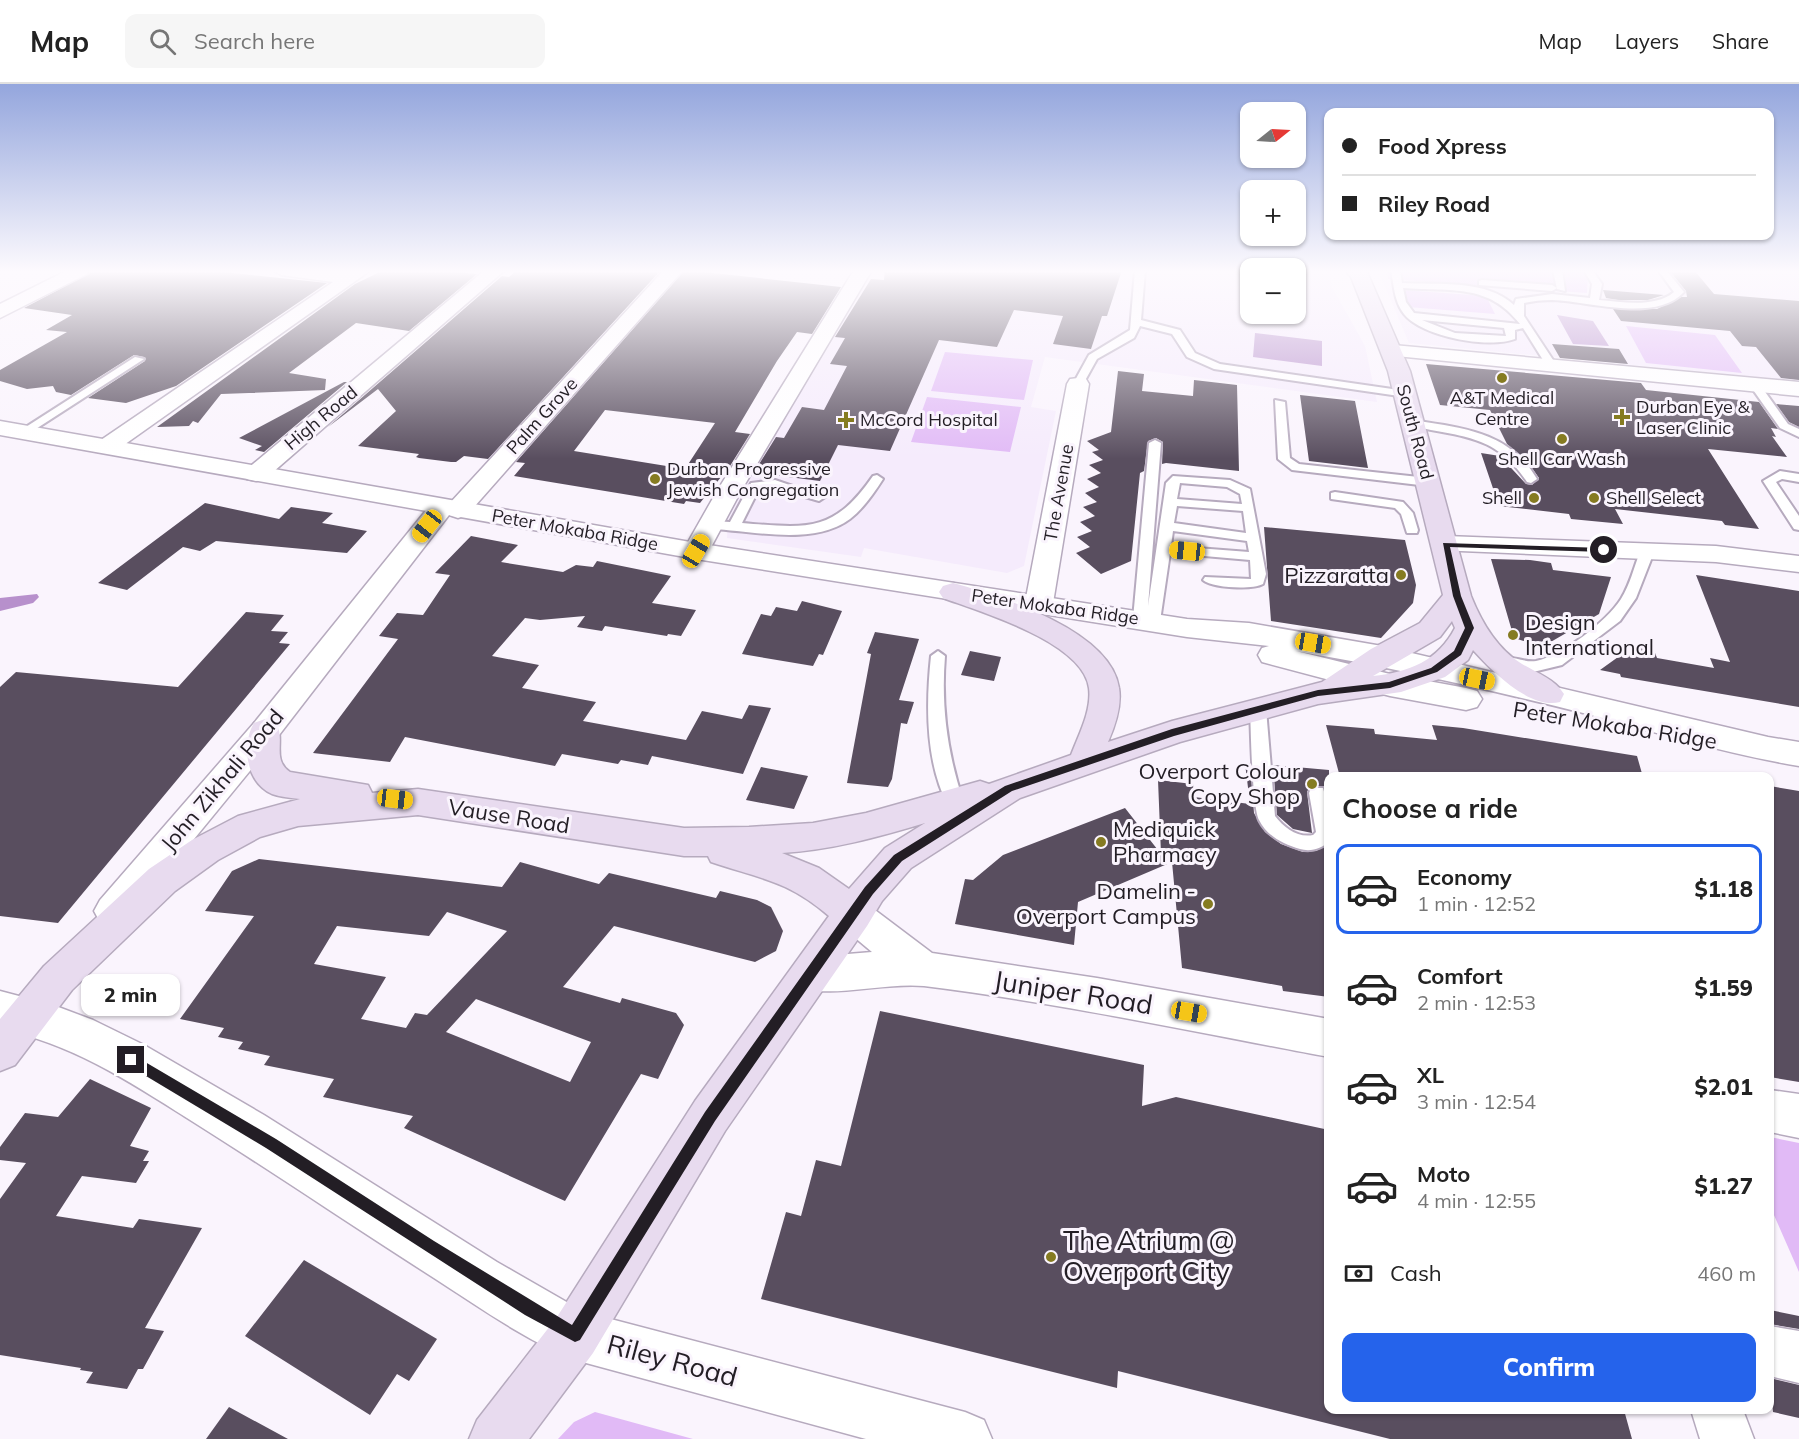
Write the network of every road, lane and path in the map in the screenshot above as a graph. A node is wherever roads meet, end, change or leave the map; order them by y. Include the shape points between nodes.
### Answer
1 (270, 333) edge
2 (422, 333) edge
3 (615, 333) edge
4 (825, 333) edge
5 (1131, 333) edge
6 (1177, 333) edge
7 (1385, 333) edge
8 (1530, 333) edge
9 (1393, 351) junction
10 (140, 359) dead end
11 (1552, 366) junction
12 (1078, 384) joint
13 (1754, 384) junction
14 (1799, 389) edge
15 (1406, 394) junction
16 (1279, 402) dead end
17 (1412, 423) junction
18 (10, 432) edge
19 (1799, 434) edge
20 (1155, 443) dead end
21 (106, 447) junction
22 (256, 474) junction
23 (1799, 478) edge
24 (878, 479) dead end
25 (1531, 479) dead end
26 (1428, 482) junction
27 (1335, 496) dead end
28 (819, 497) dead end
29 (1171, 502) junction
30 (1249, 508) junction
31 (450, 509) junction
32 (712, 525) junction
33 (734, 526) junction
34 (1168, 526) junction
35 (1799, 526) edge
36 (1412, 530) dead end
37 (1253, 538) junction
38 (1446, 544) junction
39 (1164, 549) junction
40 (696, 551) junction
41 (1647, 552) junction
42 (1257, 557) junction
43 (1799, 564) edge
44 (1210, 580) dead end
45 (953, 592) junction
46 (1457, 596) junction
47 (1039, 603) junction
48 (1147, 620) junction
49 (1187, 628) junction
50 (1469, 628) junction
51 (938, 656) dead end
52 (1498, 660) junction
53 (1434, 670) junction
54 (1386, 671) junction
55 (1342, 683) junction
56 (1549, 694) junction
57 (1258, 709) junction
58 (265, 731) junction
59 (1765, 748) junction
60 (1799, 754) edge
61 (1085, 761) junction
62 (1008, 789) junction
63 (1317, 793) dead end
64 (954, 800) junction
65 (418, 802) junction
66 (1324, 828) edge
67 (1324, 836) edge
68 (684, 843) junction
69 (854, 915) junction
70 (922, 969) junction
71 (811, 975) junction
72 (58, 978) junction
73 (14, 1012) edge
74 (1324, 1037) edge
75 (0, 1051) edge
76 (1774, 1112) edge
77 (1799, 1116) edge
78 (575, 1335) junction
79 (1774, 1352) edge
80 (1799, 1357) edge
81 (1718, 1414) edge
82 (496, 1439) edge
83 (965, 1439) edge
84 (1727, 1439) edge

1 - 21 street
2 - 22 street, High Road
3 - 31 street, Palm Grove
4 - 32 street
5 - 12 lane via 1093,357
6 - 15 lane via 1191,355 1218,367
7 - 9 main road, South Road
8 - 11 lane
9 - 11 street
9 - 15 main road, South Road
10 - 18 lane
11 - 13 street
12 - 47 street, The Avenue
13 - 14 street
13 - 19 lane via 1784,426
15 - 17 main road, South Road
16 - 26 lane via 1284,459 1296,467
17 - 25 lane via 1452,430 1498,445 1519,458
17 - 26 main road, South Road
18 - 21 street, Peter Mokaba Ridge
20 - 48 lane
21 - 22 street, Peter Mokaba Ridge
22 - 31 street, Peter Mokaba Ridge
23 - 35 lane via 1780,476 1769,481
24 - 33 lane via 856,507 832,524 815,529
26 - 38 main road, South Road
27 - 36 lane via 1399,504 1407,513
28 - 33 lane via 775,484 755,486
29 - 30 lane
29 - 30 lane via 1172,483 1184,478 1242,488
29 - 34 lane
30 - 37 lane
31 - 40 street, Peter Mokaba Ridge
31 - 58 street, John Zikhali Road
32 - 33 lane
32 - 40 street
34 - 37 lane
34 - 39 lane
37 - 42 lane
38 - 41 street
38 - 46 main road, South Road
39 - 42 lane
39 - 48 lane
40 - 45 street, Peter Mokaba Ridge
41 - 43 street via 1739,556
41 - 52 lane via 1629,598 1615,618 1557,661 1543,666 1520,666
42 - 44 lane via 1258,581 1252,584
45 - 47 street, Peter Mokaba Ridge
45 - 61 main road via 1060,637 1090,660 1104,685 1098,727
46 - 50 main road, South Road
46 - 54 main road via 1430,630
47 - 48 street, Peter Mokaba Ridge
48 - 49 street, Peter Mokaba Ridge
49 - 54 street, Peter Mokaba Ridge via 1249,633
49 - 55 street, Peter Mokaba Ridge via 1292,661
50 - 52 main road
50 - 53 main road via 1457,653
51 - 64 lane via 934,690 938,746
52 - 56 main road via 1515,675
53 - 54 main road
53 - 56 street, Peter Mokaba Ridge
54 - 55 main road
54 - 59 street, Peter Mokaba Ridge via 1561,718
55 - 57 main road
56 - 59 street, Peter Mokaba Ridge
57 - 61 main road
57 - 67 lane via 1266,817 1271,827 1290,840 1313,843
58 - 65 main road via 262,755 270,775 282,784
58 - 72 street, John Zikhali Road
59 - 60 street, Peter Mokaba Ridge
61 - 62 main road
62 - 64 main road, Vause Road
62 - 69 main road via 898,858 869,890
63 - 66 lane
64 - 68 main road, Vause Road via 866,827 813,837
65 - 68 main road, Vause Road
65 - 72 main road, Vause Road via 298,813 250,826 205,850 162,880
68 - 69 main road via 778,865 818,885
69 - 70 street, Juniper Road
69 - 71 main road
70 - 71 street, Juniper Road
70 - 74 street, Juniper Road
71 - 78 main road via 710,1116
72 - 73 main road, John Zikhali Road
73 - 75 main road, John Zikhali Road
73 - 78 street, Riley Road via 115,1051 271,1143
76 - 77 street
78 - 82 main road
78 - 83 street, Riley Road
79 - 80 street
81 - 84 street

